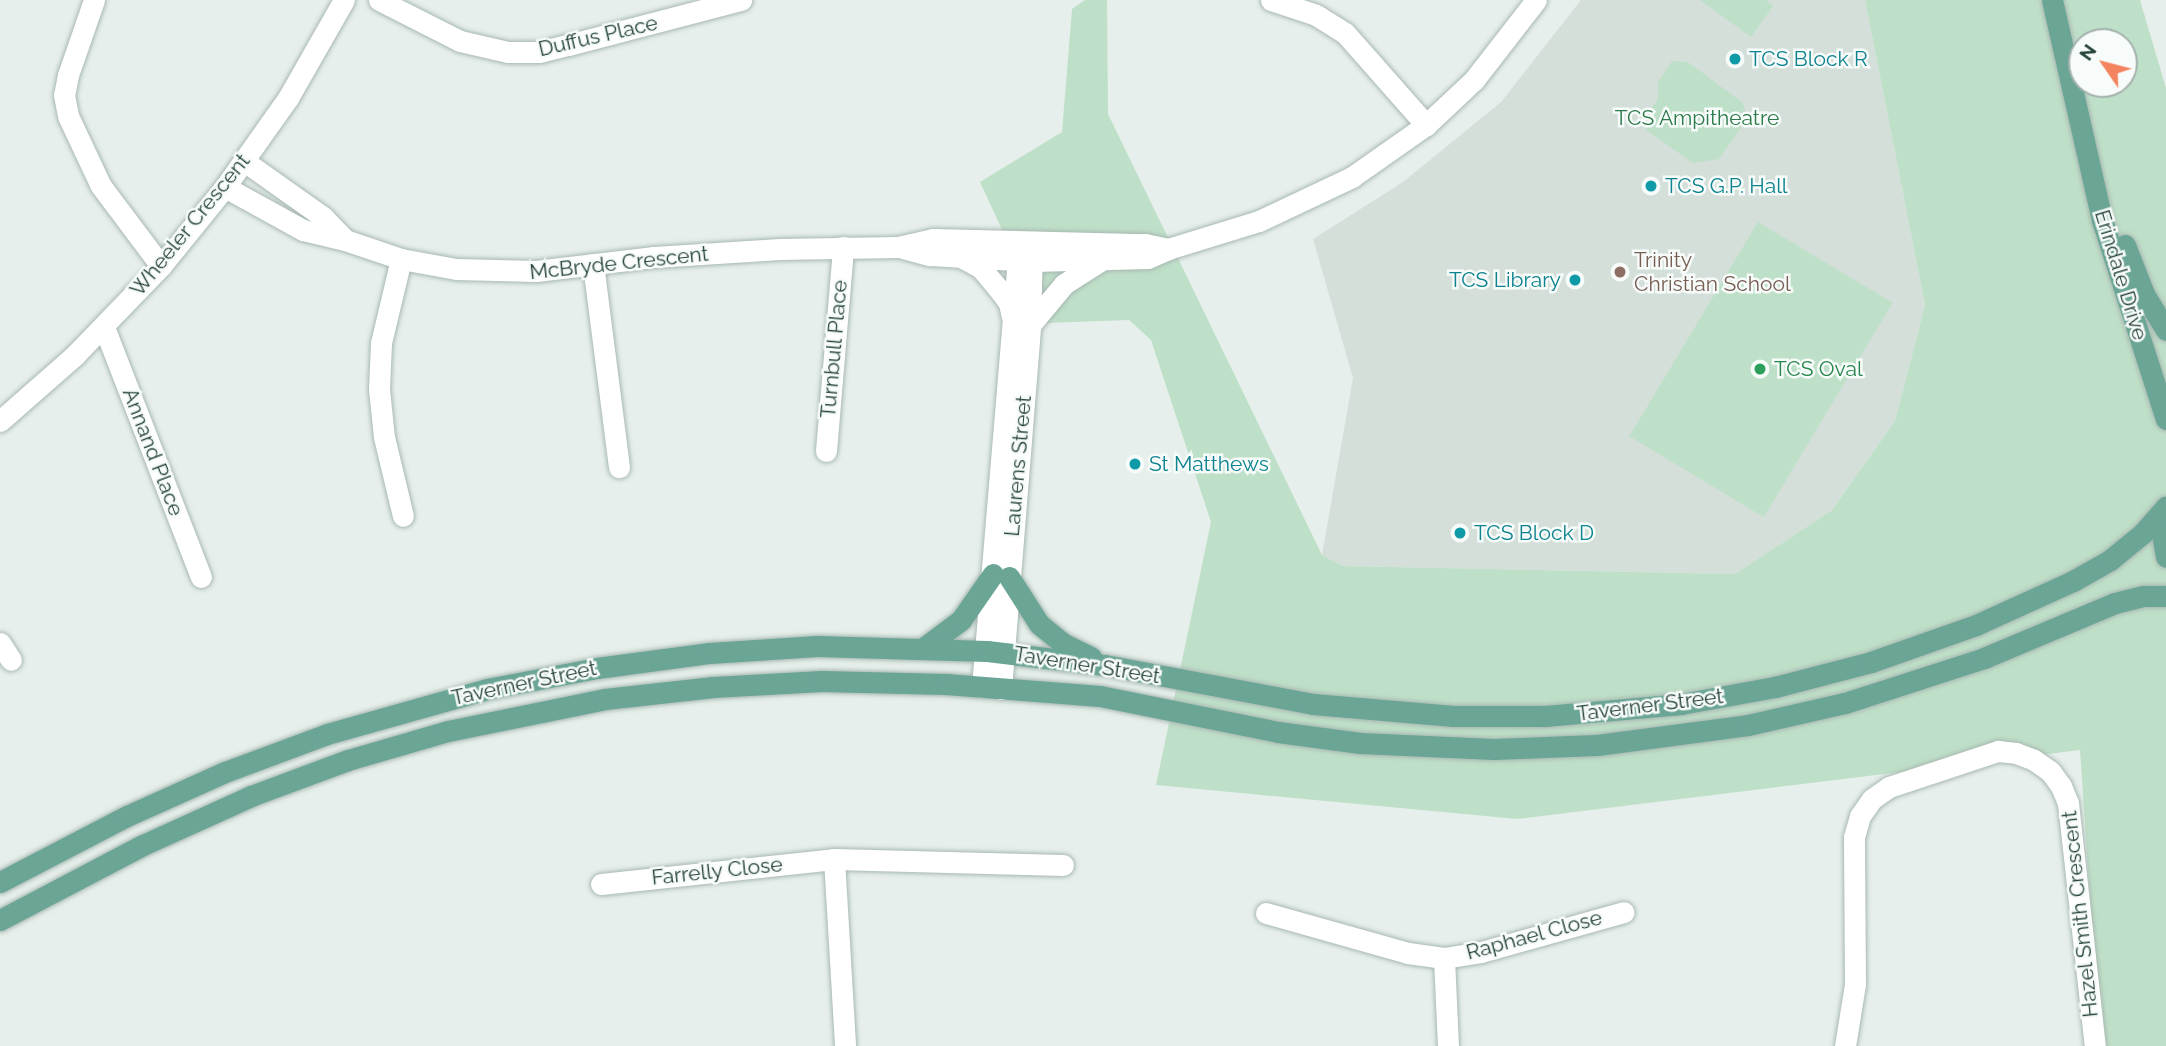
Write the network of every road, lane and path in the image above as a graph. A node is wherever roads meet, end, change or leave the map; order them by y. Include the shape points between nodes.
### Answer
1 (94, 0) edge
2 (344, 0) edge
3 (379, 0) edge
4 (741, 0) edge
5 (1271, 0) edge
6 (1536, 0) edge
7 (2052, 0) edge
8 (1426, 125) junction
9 (244, 161) junction
10 (2092, 169) junction
11 (225, 187) junction
12 (345, 240) junction
13 (843, 247) junction
14 (898, 247) junction
15 (1154, 250) junction
16 (1026, 252) junction
17 (961, 257) junction
18 (401, 259) junction
19 (1102, 260) junction
20 (593, 264) junction
21 (160, 266) junction
22 (1021, 324) junction
23 (104, 327) junction
24 (2166, 330) edge
25 (2166, 419) edge
26 (0, 421) edge
27 (826, 451) dead end
28 (619, 467) dead end
29 (2166, 508) edge
30 (403, 516) dead end
31 (2166, 557) edge
32 (1001, 575) junction
33 (201, 577) dead end
34 (2166, 596) edge
35 (925, 647) junction
36 (995, 652) junction
37 (1105, 665) junction
38 (992, 688) junction
39 (834, 859) junction
40 (1063, 865) dead end
41 (0, 883) edge
42 (601, 884) dead end
43 (1624, 912) dead end
44 (1266, 913) dead end
45 (0, 920) edge
46 (1444, 958) junction
47 (845, 1046) edge
48 (1448, 1046) edge
49 (1845, 1046) edge
50 (2095, 1046) edge

1 - 21 street via 68,75 68,116 101,186
2 - 9 street, Wheeler Crescent via 288,98
3 - 4 street, Duffus Place via 460,41 508,52 539,52
5 - 8 street via 1317,15 1345,33
6 - 8 street, McBryde Crescent via 1474,80
7 - 10 main road, Erindale Drive
8 - 15 street, McBryde Crescent via 1352,177 1292,208 1236,230
9 - 11 street, Wheeler Crescent
9 - 12 street, McBryde Crescent via 323,217
10 - 24 main road, Erindale Drive via 2144,294
10 - 25 main road, Erindale Drive via 2102,220
11 - 12 street, McBryde Crescent via 303,230
11 - 21 street, Wheeler Crescent
12 - 18 street, McBryde Crescent
13 - 14 street, McBryde Crescent
13 - 20 street, McBryde Crescent
13 - 27 street, Turnbull Place
14 - 16 street, McBryde Crescent via 933,239
14 - 17 street, McBryde Crescent
15 - 16 street, McBryde Crescent
15 - 19 street, McBryde Crescent
16 - 17 street, McBryde Crescent
16 - 19 street, McBryde Crescent
16 - 22 street, Laurens Street
17 - 22 street via 981,268
18 - 20 street, McBryde Crescent via 456,270 510,272
18 - 30 street via 381,343 379,389 384,436
19 - 22 street via 1064,284
20 - 28 street
21 - 23 street, Wheeler Crescent
22 - 32 street, Laurens Street
23 - 26 street, Wheeler Crescent
23 - 33 street, Annand Place
29 - 31 main road via 2162,534
29 - 37 main road, Taverner Street via 2110,559 1964,629 1871,662 1775,687 1681,704 1545,716 1406,714 1313,704
32 - 35 main road via 961,620
32 - 36 street, Laurens Street
32 - 37 main road via 1048,632
34 - 38 main road, Taverner Street via 2115,603 1984,658 1845,703 1748,725 1597,745 1442,748 1360,743 1100,696
35 - 36 main road, Taverner Street
35 - 41 main road, Taverner Street via 817,646 710,653 597,668 433,702 225,772
36 - 37 main road, Taverner Street
36 - 38 street, Laurens Street
38 - 45 main road, Taverner Street via 822,681 713,687 605,699 449,731 348,760 251,796 143,845
39 - 40 street, Farrelly Close
39 - 42 street, Farrelly Close
39 - 47 street
43 - 46 street, Raphael Close
44 - 46 street, Raphael Close via 1408,953
46 - 48 street, Raphael Close
49 - 50 street, Hazel Smith Crescent via 1856,984 1854,837 1860,816 1872,799 1889,787 1998,751 2016,753 2050,771 2068,803

